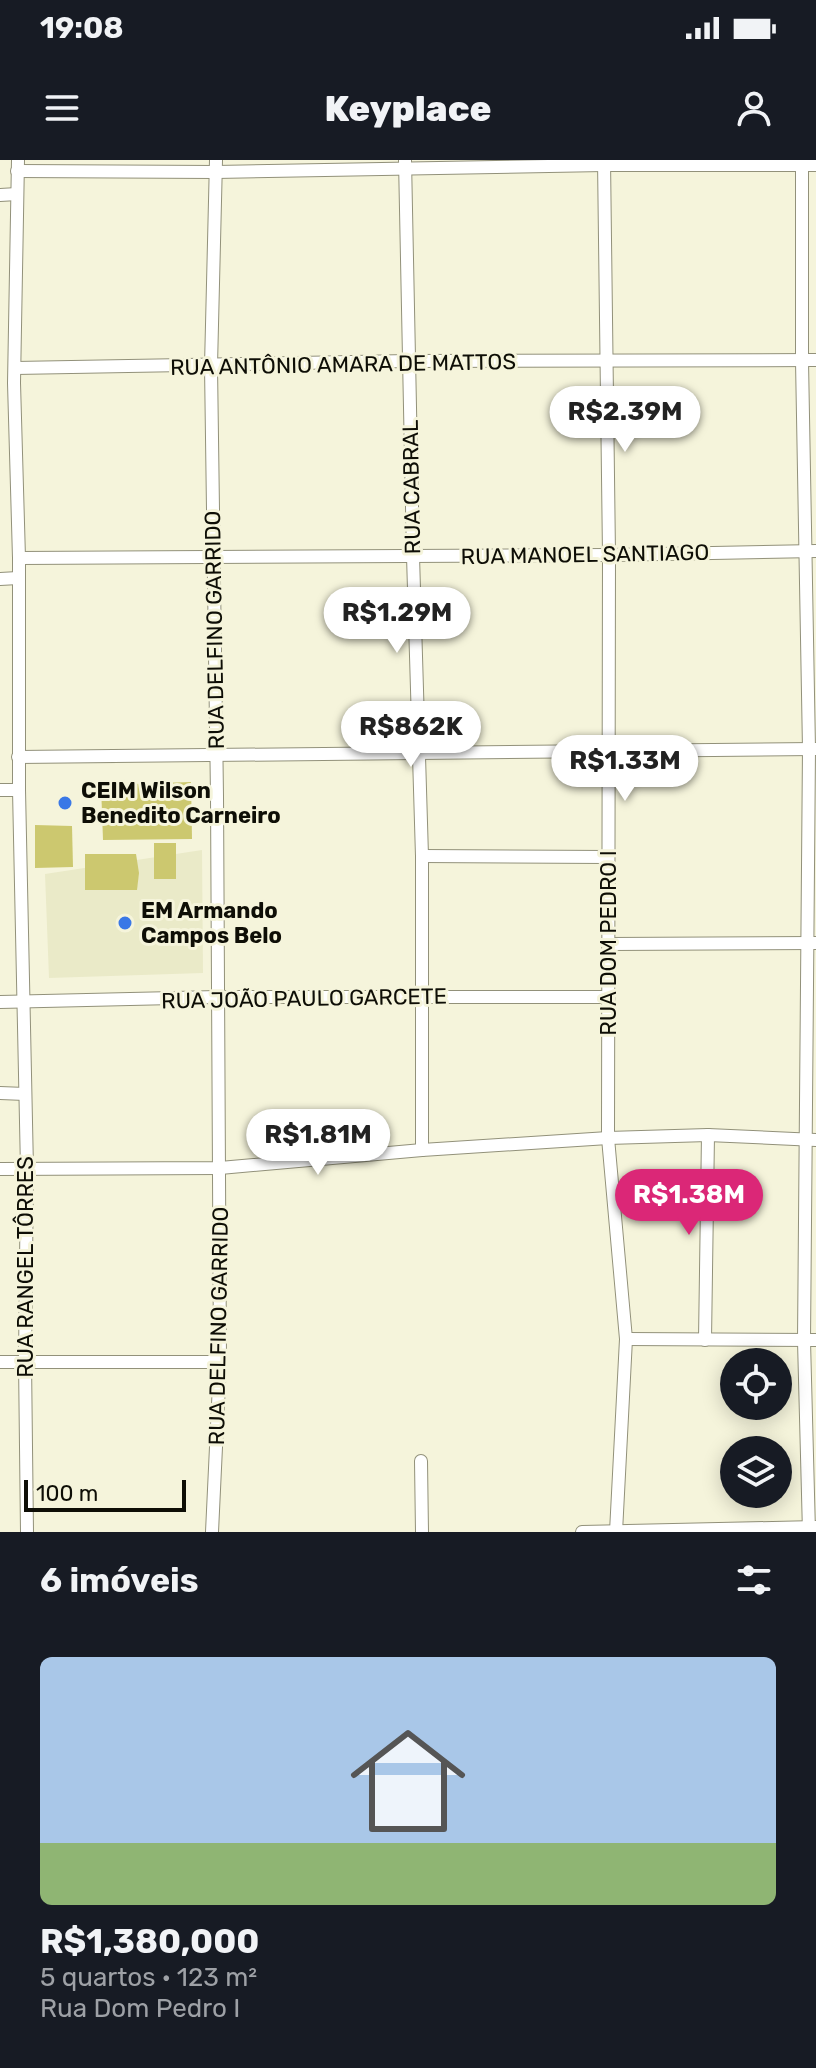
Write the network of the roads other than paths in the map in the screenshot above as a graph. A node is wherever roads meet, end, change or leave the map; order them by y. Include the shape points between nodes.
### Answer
1 (604, 162) edge
2 (802, 163) edge
3 (405, 164) edge
4 (816, 165) edge
5 (18, 166) edge
6 (216, 166) edge
7 (17, 194) junction
8 (0, 195) edge
9 (816, 360) edge
10 (409, 361) junction
11 (802, 361) junction
12 (606, 362) junction
13 (211, 366) junction
14 (15, 368) junction
15 (7, 383) edge
16 (810, 551) edge
17 (609, 555) junction
18 (413, 556) junction
19 (19, 558) junction
20 (214, 558) junction
21 (18, 578) junction
22 (0, 579) edge
23 (607, 749) junction
24 (812, 749) edge
25 (418, 751) junction
26 (215, 754) junction
27 (18, 757) junction
28 (0, 790) edge
29 (19, 790) junction
30 (422, 856) junction
31 (608, 857) junction
32 (812, 943) edge
33 (609, 944) junction
34 (422, 996) junction
35 (217, 997) junction
36 (608, 997) junction
37 (0, 1002) edge
38 (22, 1002) junction
39 (0, 1093) edge
40 (25, 1094) junction
41 (708, 1135) junction
42 (608, 1138) junction
43 (811, 1140) edge
44 (422, 1150) junction
45 (220, 1168) junction
46 (0, 1169) edge
47 (27, 1169) junction
48 (626, 1339) junction
49 (705, 1340) junction
50 (810, 1340) edge
51 (25, 1361) junction
52 (0, 1362) edge
53 (220, 1362) junction
54 (421, 1461) dead end
55 (811, 1529) edge
56 (616, 1531) edge
57 (27, 1532) edge
58 (212, 1532) edge
59 (422, 1532) edge
60 (582, 1532) edge

1 - 2 street
1 - 3 street
1 - 12 street, RUA DOM PEDRO I
2 - 4 street
2 - 11 street
3 - 6 street
3 - 10 street, RUA CABRAL
5 - 6 street
5 - 7 street, RUA RANGEL TÔRRES
6 - 13 street, RUA DELFINO GARRIDO
7 - 8 street
7 - 14 street, RUA RANGEL TÔRRES
9 - 11 street, RUA ANTÔNIO AMARA DE MATTOS
10 - 12 street, RUA ANTÔNIO AMARA DE MATTOS
10 - 13 street, RUA ANTÔNIO AMARA DE MATTOS
10 - 18 street, RUA CABRAL
11 - 12 street, RUA ANTÔNIO AMARA DE MATTOS
11 - 16 street
12 - 17 street, RUA DOM PEDRO I
13 - 14 street, RUA ANTÔNIO AMARA DE MATTOS
13 - 20 street, RUA DELFINO GARRIDO
14 - 15 street, RUA RANGEL TÔRRES
15 - 19 street, RUA RANGEL TÔRRES
16 - 17 street, RUA MANOEL SANTIAGO
16 - 24 street
17 - 18 street, RUA MANOEL SANTIAGO
17 - 23 street, RUA DOM PEDRO I
18 - 20 street, RUA MANOEL SANTIAGO
18 - 25 street, RUA CABRAL
19 - 20 street, RUA MANOEL SANTIAGO
19 - 21 street, RUA RANGEL TÔRRES
20 - 26 street, RUA DELFINO GARRIDO
21 - 22 street
21 - 27 street, RUA RANGEL TÔRRES
23 - 24 street
23 - 25 street
23 - 31 street, RUA DOM PEDRO I
24 - 32 street
25 - 26 street
25 - 30 street, RUA CABRAL
26 - 27 street
26 - 35 street, RUA DELFINO GARRIDO
27 - 29 street, RUA RANGEL TÔRRES
28 - 29 street
29 - 38 street, RUA RANGEL TÔRRES
30 - 31 street
30 - 34 street, RUA CABRAL
31 - 33 street, RUA DOM PEDRO I
32 - 33 street
32 - 43 street
33 - 36 street, RUA DOM PEDRO I
34 - 35 street, RUA JOÃO PAULO GARCETE
34 - 36 street, RUA JOÃO PAULO GARCETE
34 - 44 street, RUA CABRAL
35 - 38 street, RUA JOÃO PAULO GARCETE
35 - 45 street, RUA DELFINO GARRIDO
36 - 42 street, RUA DOM PEDRO I
37 - 38 street, RUA JOÃO PAULO GARCETE
38 - 40 street, RUA RANGEL TÔRRES
39 - 40 street
40 - 47 street, RUA RANGEL TÔRRES
41 - 42 street
41 - 43 street
41 - 49 street
42 - 44 street
42 - 48 street, RUA DOM PEDRO I
43 - 50 street
44 - 45 street
45 - 47 street
45 - 53 street, RUA DELFINO GARRIDO
46 - 47 street
47 - 51 street, RUA RANGEL TÔRRES
48 - 49 street
48 - 56 street, RUA DOM PEDRO I
49 - 50 street
50 - 55 street
51 - 52 street
51 - 53 street
51 - 57 street, RUA RANGEL TÔRRES
53 - 58 street, RUA DELFINO GARRIDO
54 - 59 street
55 - 56 street
56 - 60 street

